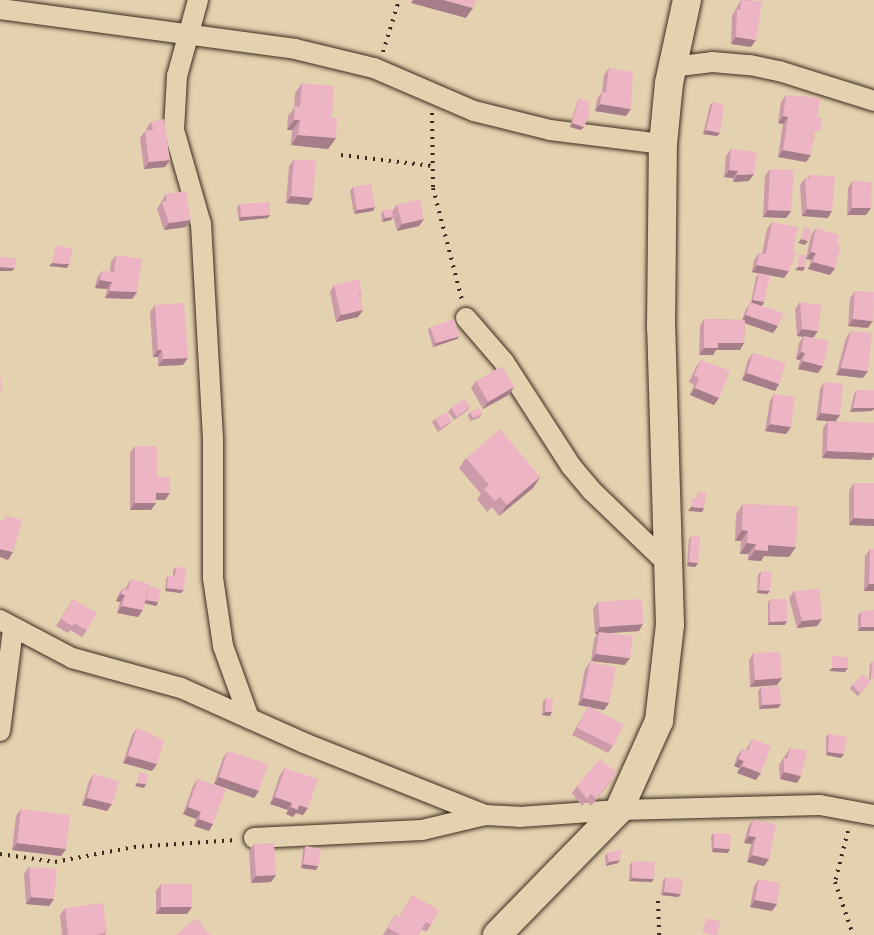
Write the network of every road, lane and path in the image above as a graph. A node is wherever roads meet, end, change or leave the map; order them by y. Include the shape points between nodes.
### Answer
1 (198, 0) edge
2 (399, 0) edge
3 (687, 0) edge
4 (0, 9) edge
5 (190, 35) junction
6 (672, 67) junction
7 (377, 69) junction
8 (431, 93) junction
9 (874, 101) edge
10 (663, 144) junction
11 (341, 155) dead end
12 (432, 166) junction
13 (466, 318) joint
14 (669, 565) junction
15 (7, 625) edge
16 (249, 718) junction
17 (0, 731) edge
18 (849, 809) junction
19 (619, 810) junction
20 (485, 815) junction
21 (874, 815) edge
22 (254, 838) joint
23 (0, 854) edge
24 (658, 901) dead end
25 (497, 935) edge
26 (659, 935) edge
27 (853, 935) edge

1 - 5 street
2 - 7 path
3 - 6 street
4 - 5 street
5 - 7 street via 295,49
5 - 16 street via 177,76 174,130 201,224 213,441 213,578 223,646
6 - 9 street via 750,65
6 - 10 street
7 - 8 street
8 - 10 street via 474,111 550,130
8 - 12 path
10 - 14 street via 661,328
11 - 12 path
12 - 13 path
13 - 14 street via 504,362 578,475
14 - 19 street via 670,636 659,721
15 - 16 street via 72,658 181,688
15 - 17 street
16 - 20 street
18 - 19 street via 820,805
18 - 21 street
18 - 27 path via 835,882
19 - 20 street
19 - 25 street
20 - 22 street via 422,830
22 - 23 path via 134,847 55,862
24 - 26 path

